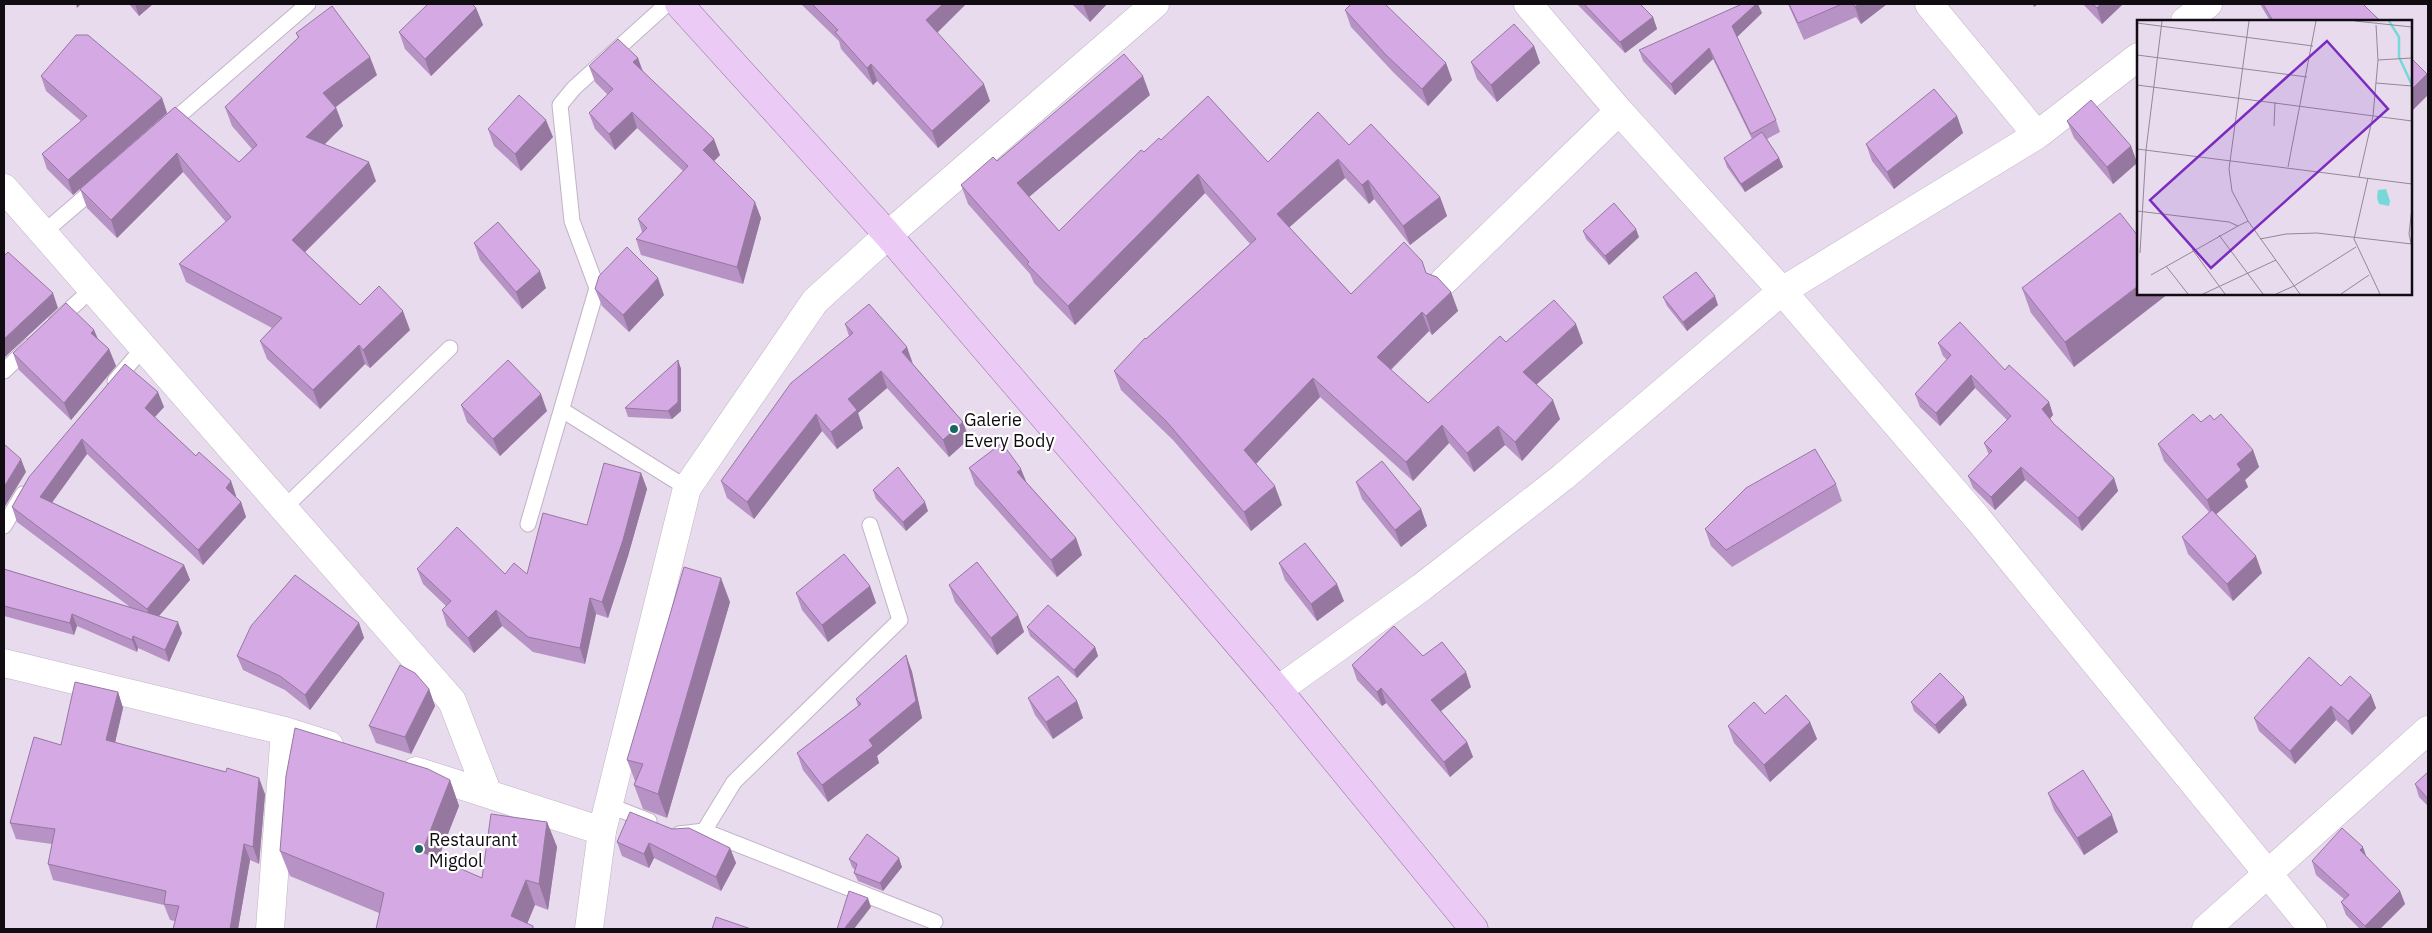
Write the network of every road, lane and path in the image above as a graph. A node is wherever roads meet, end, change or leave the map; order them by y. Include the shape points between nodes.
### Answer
1 (308, 4) edge
2 (667, 4) edge
3 (679, 4) edge
4 (1155, 4) edge
5 (1528, 4) edge
6 (1929, 4) edge
7 (2208, 4) edge
8 (2186, 20) edge
9 (2137, 58) edge
10 (1619, 111) junction
11 (2037, 135) junction
12 (153, 138) edge
13 (109, 176) edge
14 (4, 188) edge
15 (43, 233) junction
16 (888, 235) junction
17 (1444, 281) edge
18 (92, 288) junction
19 (1782, 291) junction
20 (143, 348) junction
21 (450, 348) dead end
22 (4, 371) edge
23 (106, 392) edge
24 (562, 410) junction
25 (33, 479) edge
26 (687, 488) junction
27 (283, 509) junction
28 (528, 524) dead end
29 (870, 525) dead end
30 (4, 526) edge
31 (4, 663) edge
32 (1278, 690) junction
33 (2428, 730) edge
34 (285, 731) junction
35 (350, 751) edge
36 (396, 765) edge
37 (488, 794) junction
38 (608, 805) junction
39 (602, 831) junction
40 (704, 831) junction
41 (2268, 876) junction
42 (935, 922) dead end
43 (270, 929) edge
44 (590, 929) edge
45 (1474, 929) edge
46 (2206, 929) edge
47 (2313, 929) edge

1 - 12 lane
2 - 24 lane via 574,88 560,105 572,221 597,288
3 - 16 main road
4 - 16 street
5 - 10 street
6 - 11 street
7 - 8 street
9 - 11 street
10 - 17 street
10 - 19 street
11 - 19 street
13 - 15 lane
14 - 15 street
15 - 18 street
16 - 26 street via 815,301
16 - 32 main road
18 - 20 street
18 - 22 lane
19 - 32 street via 1563,477 1422,587
19 - 41 street via 1978,519
20 - 23 lane
20 - 27 street
21 - 27 lane
24 - 26 lane
24 - 28 lane
25 - 30 lane
26 - 38 street
27 - 37 street via 452,701
29 - 40 lane via 900,620 734,782
31 - 34 street
32 - 45 main road
33 - 41 street
34 - 35 street
34 - 43 street
36 - 37 street
37 - 39 street
38 - 39 street
38 - 40 lane via 681,834
39 - 44 street
40 - 42 lane
41 - 46 street
41 - 47 street

